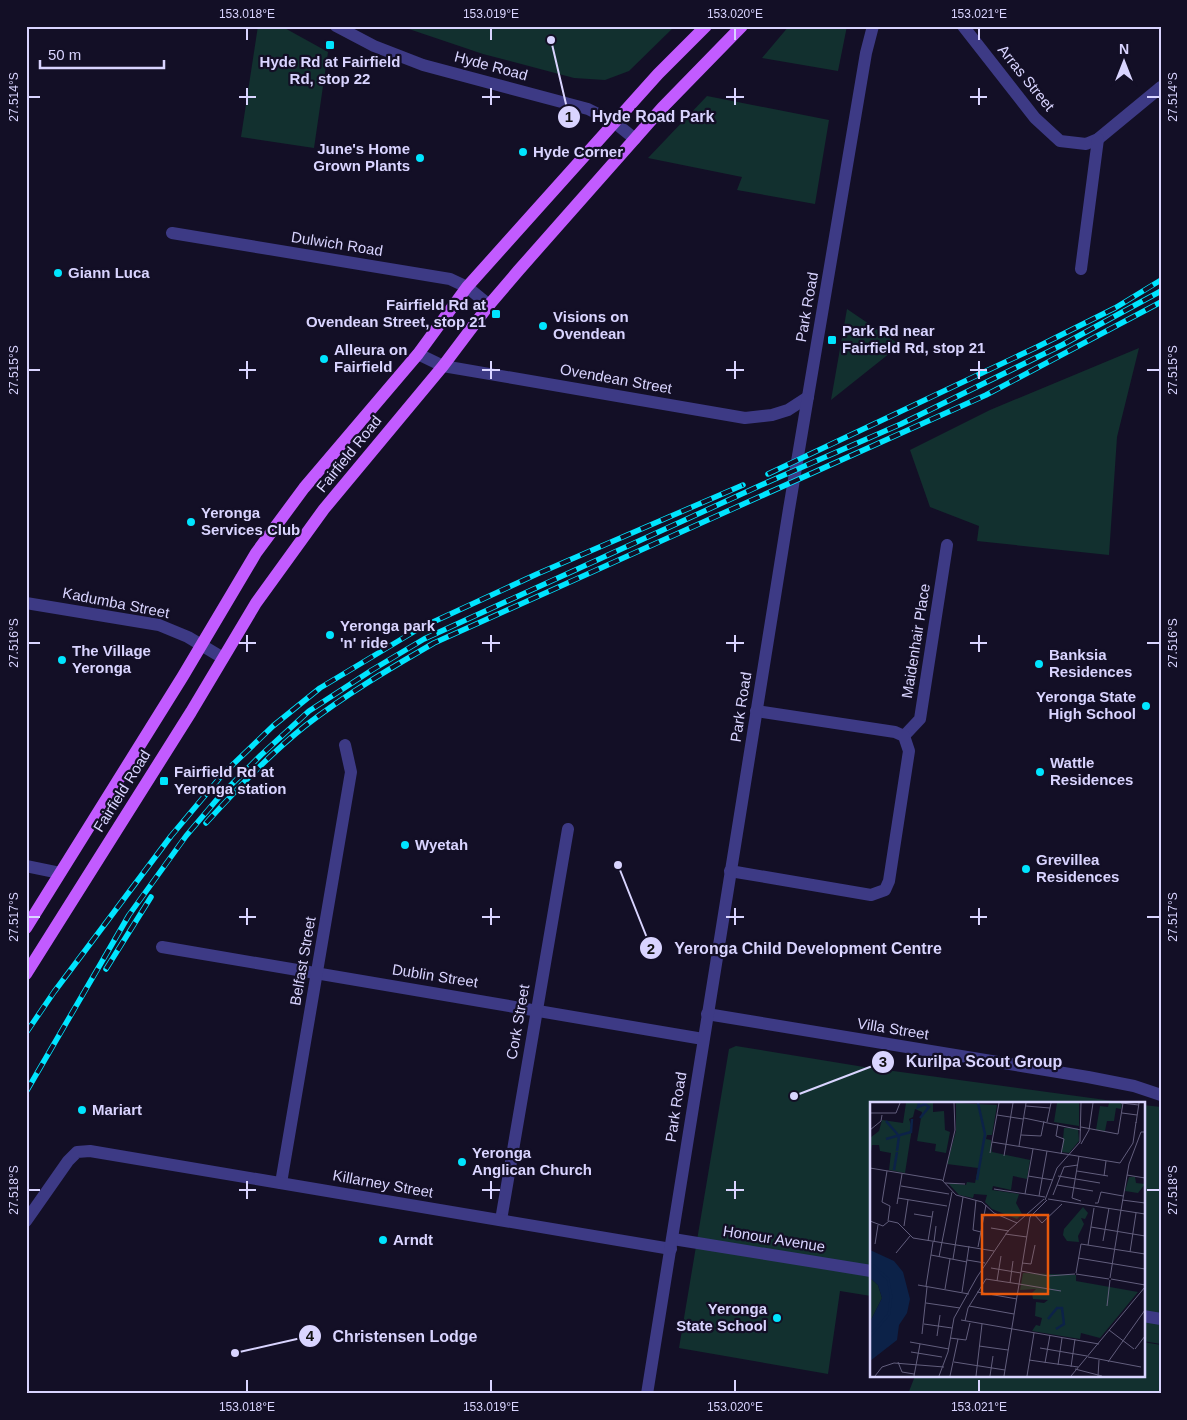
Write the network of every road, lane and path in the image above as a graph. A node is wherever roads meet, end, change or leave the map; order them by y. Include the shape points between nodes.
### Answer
1 (336, 26) edge
2 (706, 26) edge
3 (742, 26) edge
4 (873, 26) edge
5 (964, 26) edge
6 (1161, 87) edge
7 (614, 122) junction
8 (635, 139) junction
9 (1098, 139) junction
10 (172, 233) dead end
11 (1081, 269) dead end
12 (468, 287) junction
13 (489, 305) junction
14 (418, 354) junction
15 (443, 366) junction
16 (808, 397) junction
17 (947, 545) dead end
18 (26, 603) edge
19 (202, 644) junction
20 (222, 658) junction
21 (756, 711) junction
22 (904, 736) junction
23 (345, 745) dead end
24 (568, 829) dead end
25 (26, 866) edge
26 (730, 871) junction
27 (60, 873) junction
28 (26, 928) edge
29 (162, 946) dead end
30 (317, 973) junction
31 (26, 974) edge
32 (537, 1010) junction
33 (707, 1014) junction
34 (703, 1039) junction
35 (1161, 1084) edge
36 (1134, 1086) junction
37 (1161, 1095) edge
38 (281, 1183) junction
39 (501, 1220) junction
40 (26, 1221) edge
41 (672, 1244) junction
42 (870, 1271) edge
43 (1144, 1316) edge
44 (1161, 1319) edge
45 (647, 1394) edge

1 - 7 street, Hyde Road via 423,66 588,109
2 - 7 main road, Fairfield Road
3 - 8 main road, Fairfield Road
4 - 16 street, Park Road
5 - 9 street, Arras Street via 1035,118 1060,141 1086,144
6 - 9 street
7 - 8 street, Hyde Road
7 - 12 main road, Fairfield Road
8 - 13 main road, Fairfield Road
9 - 11 street
10 - 12 street, Dulwich Road via 440,277
12 - 13 street, Dulwich Road
12 - 14 main road, Fairfield Road
13 - 15 main road, Fairfield Road
14 - 15 street, Ovendean Street
14 - 19 main road, Fairfield Road via 304,488 261,546
15 - 16 street, Ovendean Street via 745,418 788,410
15 - 20 main road, Fairfield Road via 324,509 256,603
16 - 21 street, Park Road
17 - 22 street, Maidenhair Place via 920,719
18 - 19 street, Kadumba Street via 159,625
19 - 20 street, Kadumba Street
19 - 27 main road, Fairfield Road
20 - 31 main road, Fairfield Road
21 - 22 street
21 - 26 street, Park Road
22 - 26 street via 909,751 889,881 884,890 871,895
23 - 30 street, Belfast Street via 351,772
24 - 32 street, Cork Street
25 - 27 street
26 - 33 street, Park Road
27 - 28 main road, Fairfield Road
29 - 30 street, Dublin Street
30 - 32 street, Dublin Street
30 - 38 street, Belfast Street
32 - 34 street, Dublin Street
32 - 39 street, Cork Street
33 - 34 street, Park Road
33 - 36 street, Villa Street
34 - 41 street, Park Road
35 - 36 street, Villa Street
36 - 37 street, Villa Street
38 - 39 street, Killarney Street
38 - 40 street, Killarney Street via 90,1151 77,1152
39 - 41 street, Killarney Street
41 - 42 street, Honour Avenue
41 - 45 street, Park Road
43 - 44 street

